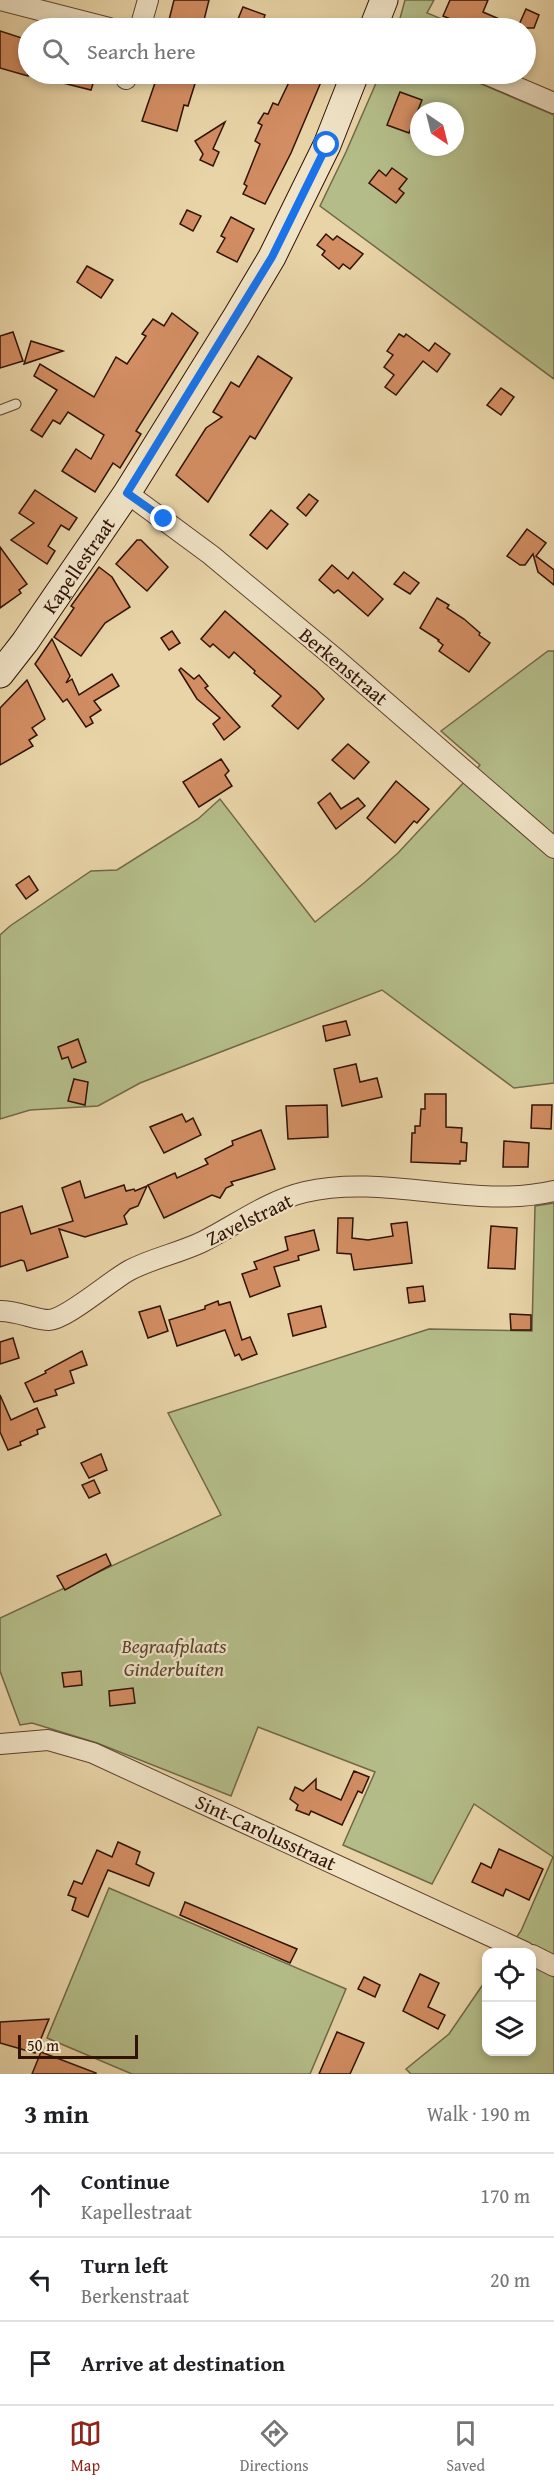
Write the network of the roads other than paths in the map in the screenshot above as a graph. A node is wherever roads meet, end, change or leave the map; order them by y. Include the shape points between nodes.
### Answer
1 (0, 0) edge
2 (148, 0) edge
3 (384, 0) edge
4 (70, 18) edge
5 (143, 18) edge
6 (379, 18) edge
7 (351, 84) edge
8 (509, 84) edge
9 (554, 103) edge
10 (16, 405) dead end
11 (0, 410) edge
12 (127, 493) junction
13 (0, 674) edge
14 (554, 848) edge
15 (554, 1191) edge
16 (0, 1311) edge
17 (0, 1744) edge
18 (514, 1948) edge
19 (536, 1957) edge
20 (554, 1966) edge

1 - 4 street
2 - 5 street
3 - 6 street
7 - 12 street, Kapellestraat via 327,145 272,257
8 - 9 street
10 - 11 lane
12 - 13 street, Kapellestraat
12 - 14 street, Berkenstraat via 238,577
15 - 16 street, Zavelstraat via 521,1197 350,1187 306,1192 274,1203 201,1243 131,1270 50,1320
17 - 18 street, Sint-Carolusstraat via 48,1740 93,1753
19 - 20 street

